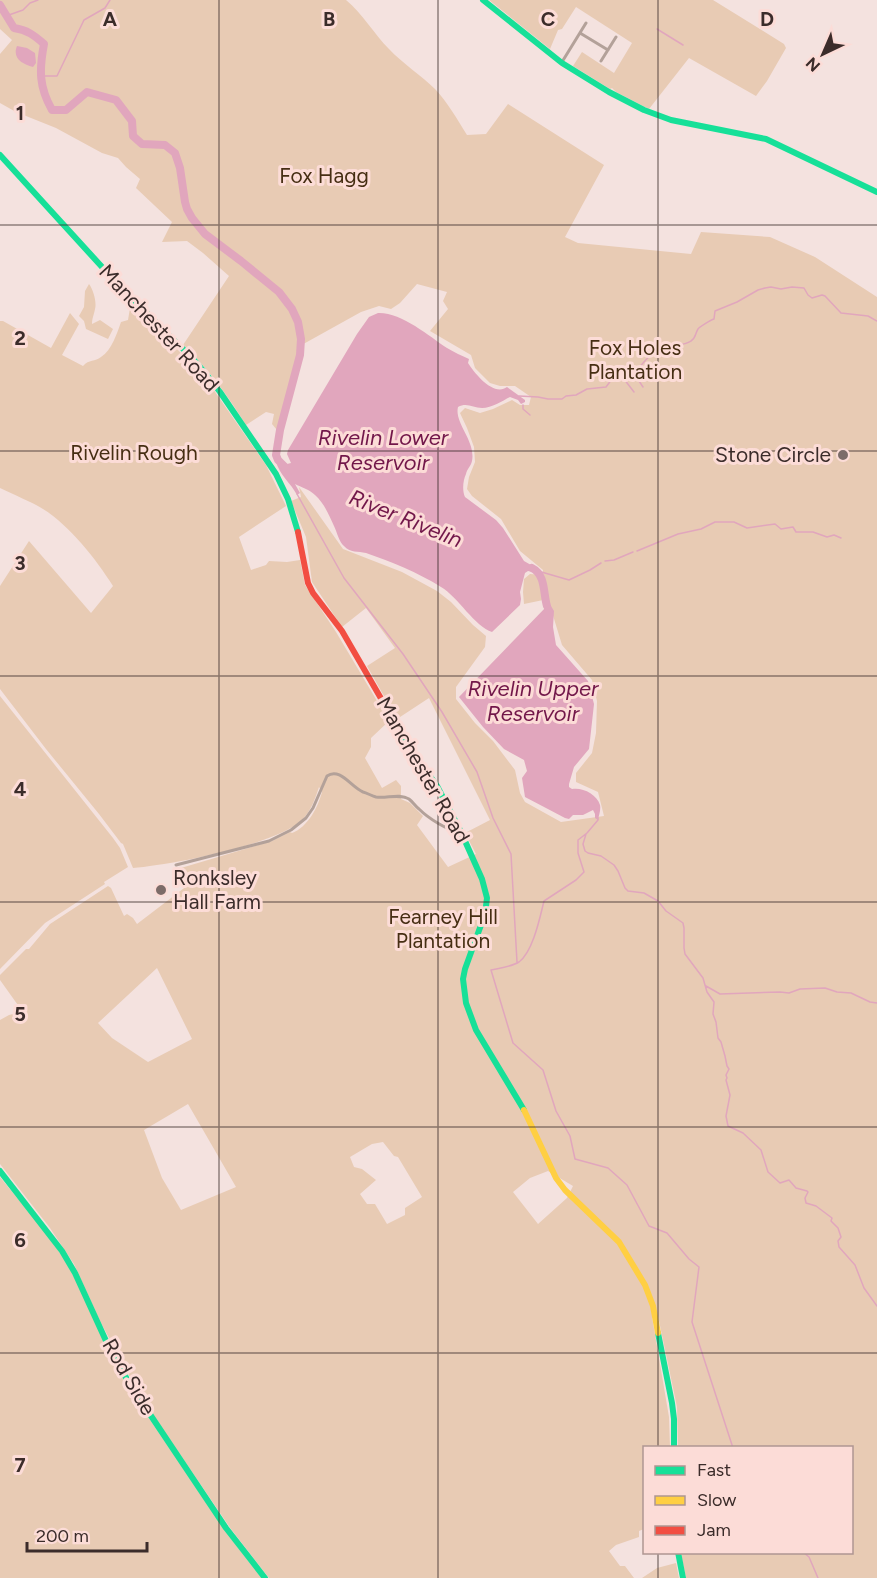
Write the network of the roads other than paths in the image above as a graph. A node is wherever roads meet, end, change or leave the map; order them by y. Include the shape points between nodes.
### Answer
1 (483, 0) edge
2 (586, 23) dead end
3 (580, 33) junction
4 (616, 37) dead end
5 (608, 50) junction
6 (601, 61) dead end
7 (562, 63) junction
8 (0, 155) edge
9 (877, 192) edge
10 (462, 832) junction
11 (176, 865) dead end
12 (0, 1171) edge
13 (674, 1446) edge
14 (678, 1554) edge
15 (265, 1578) edge
16 (682, 1578) edge

1 - 7 main road
2 - 3 street
3 - 5 street
3 - 7 street
4 - 5 street
5 - 6 street
7 - 9 main road via 650,113 766,139
8 - 10 main road, Manchester Road via 113,279 193,359 269,463 288,499 313,593 342,631
10 - 11 street via 452,831 404,797 376,797 337,773 327,776 313,808 291,830 269,841
10 - 13 main road, Manchester Road via 487,898 483,923 465,969 466,1004 476,1030 522,1106 556,1178 619,1242 645,1285 653,1306 670,1392
12 - 15 main road, Rod Side via 62,1251 129,1383 226,1528
14 - 16 main road

